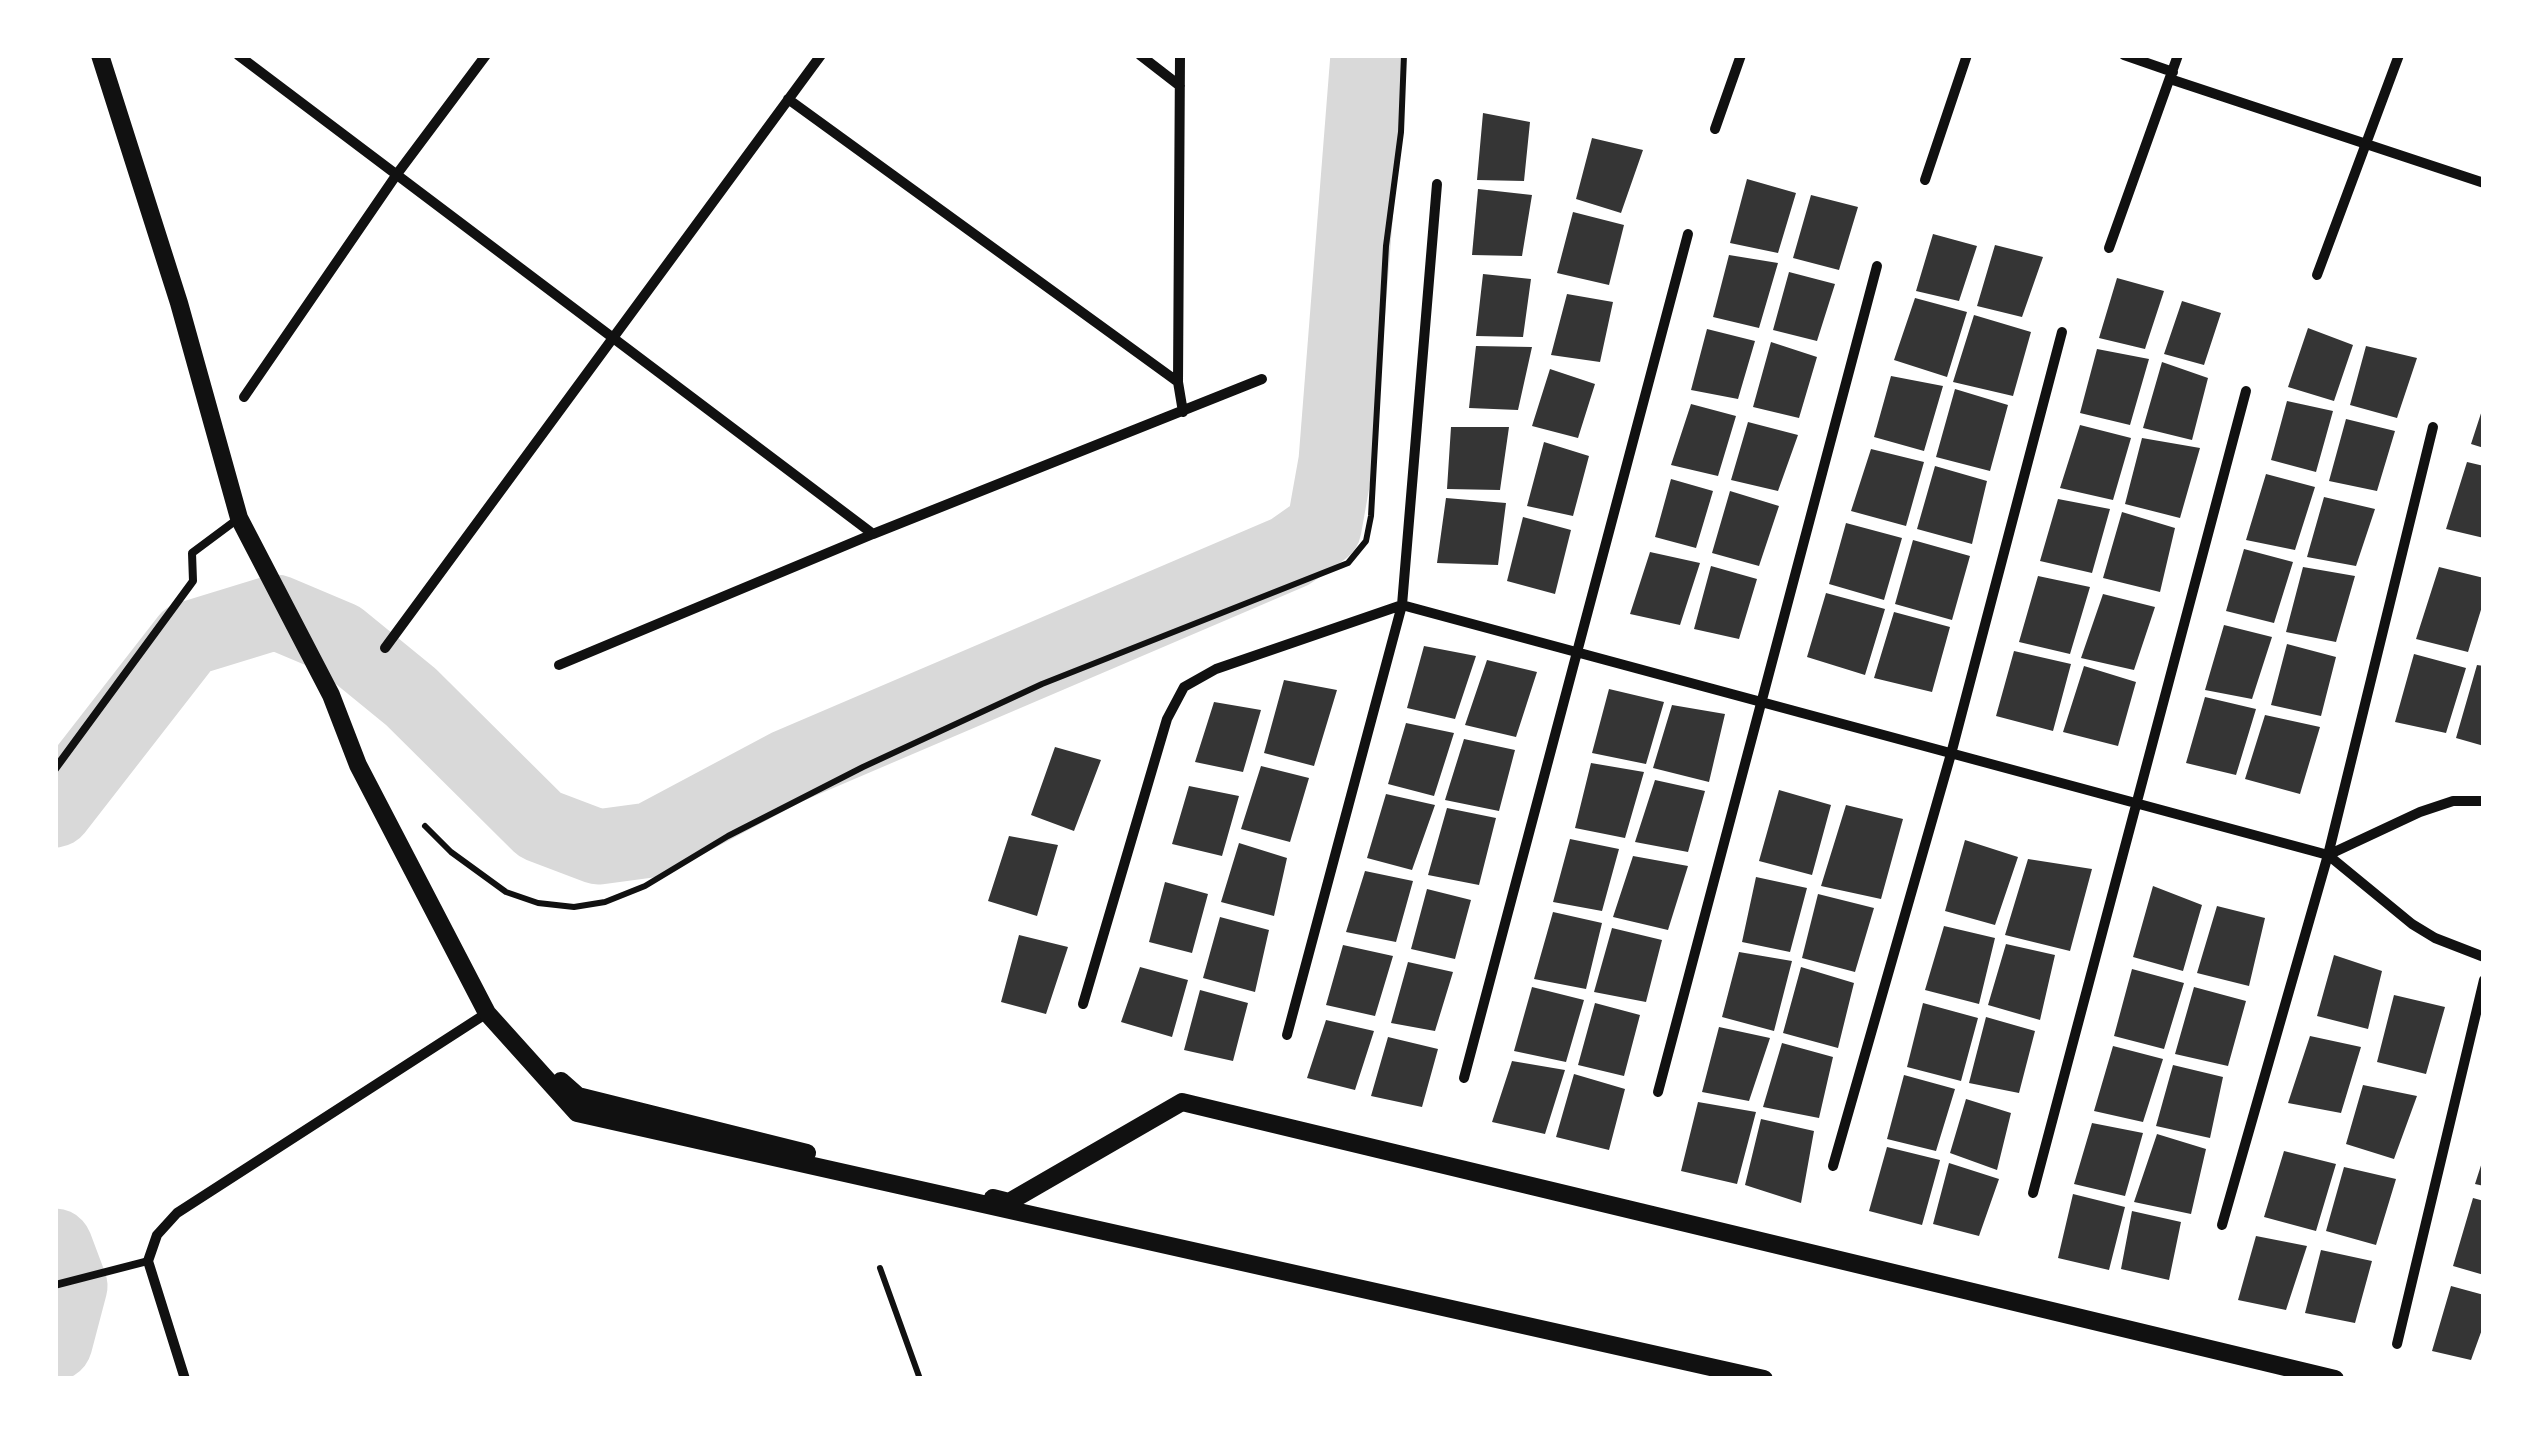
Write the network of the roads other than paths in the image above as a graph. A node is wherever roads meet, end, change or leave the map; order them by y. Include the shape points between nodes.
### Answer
1 (100, 55) edge
2 (238, 55) edge
3 (486, 55) edge
4 (821, 55) edge
5 (1140, 55) edge
6 (1180, 55) edge
7 (1741, 55) edge
8 (1968, 55) edge
9 (2124, 55) edge
10 (2178, 55) edge
11 (2399, 55) edge
12 (2171, 75) junction
13 (1180, 86) junction
14 (788, 99) junction
15 (1715, 129) dead end
16 (2367, 141) junction
17 (397, 174) junction
18 (1924, 180) dead end
19 (2484, 182) edge
20 (1437, 184) dead end
21 (1688, 234) dead end
22 (2110, 248) dead end
23 (1877, 266) dead end
24 (2317, 275) dead end
25 (2062, 332) dead end
26 (611, 336) junction
27 (1262, 379) dead end
28 (1178, 382) junction
29 (2246, 391) dead end
30 (244, 398) dead end
31 (1183, 412) junction
32 (2432, 427) dead end
33 (239, 518) junction
34 (873, 534) junction
35 (1402, 605) junction
36 (385, 648) dead end
37 (1575, 652) junction
38 (560, 665) dead end
39 (1760, 702) junction
40 (1951, 754) junction
41 (55, 769) edge
42 (2484, 802) edge
43 (2134, 803) junction
44 (2328, 855) junction
45 (2484, 956) edge
46 (2484, 980) edge
47 (1082, 1004) dead end
48 (487, 1013) junction
49 (1287, 1035) dead end
50 (1464, 1078) dead end
51 (1658, 1092) dead end
52 (1833, 1166) dead end
53 (2033, 1194) dead end
54 (2222, 1225) dead end
55 (148, 1261) junction
56 (55, 1285) edge
57 (2397, 1344) dead end
58 (185, 1379) edge
59 (1764, 1379) edge
60 (2336, 1379) edge

1 - 33 street
2 - 17 street
3 - 17 street
4 - 14 street
5 - 13 street
6 - 13 street
7 - 15 street
8 - 18 street
9 - 12 street
10 - 12 street
11 - 16 street
12 - 16 street
12 - 22 street
13 - 28 street
14 - 26 street
14 - 28 street
16 - 19 street
16 - 24 street
17 - 26 street
17 - 30 street
20 - 35 street
21 - 37 street
23 - 39 street
25 - 40 street
26 - 34 street
26 - 36 street
27 - 31 street
28 - 31 street
29 - 43 street
31 - 34 street
32 - 44 street
33 - 41 lane via 192,553 193,581
33 - 48 street
34 - 38 street
35 - 37 street
35 - 47 street via 1216,669 1184,688 1166,719
35 - 49 street
37 - 39 street
37 - 50 street
39 - 40 street
39 - 51 street
40 - 43 street
40 - 52 street
42 - 44 street via 2454,800
43 - 44 street
43 - 53 street
44 - 45 street via 2412,924
44 - 54 street
46 - 57 street
48 - 55 street via 177,1213 157,1234
48 - 59 street via 577,1113
48 - 60 street via 578,1096 1009,1202 1182,1102
55 - 56 lane
55 - 58 street

